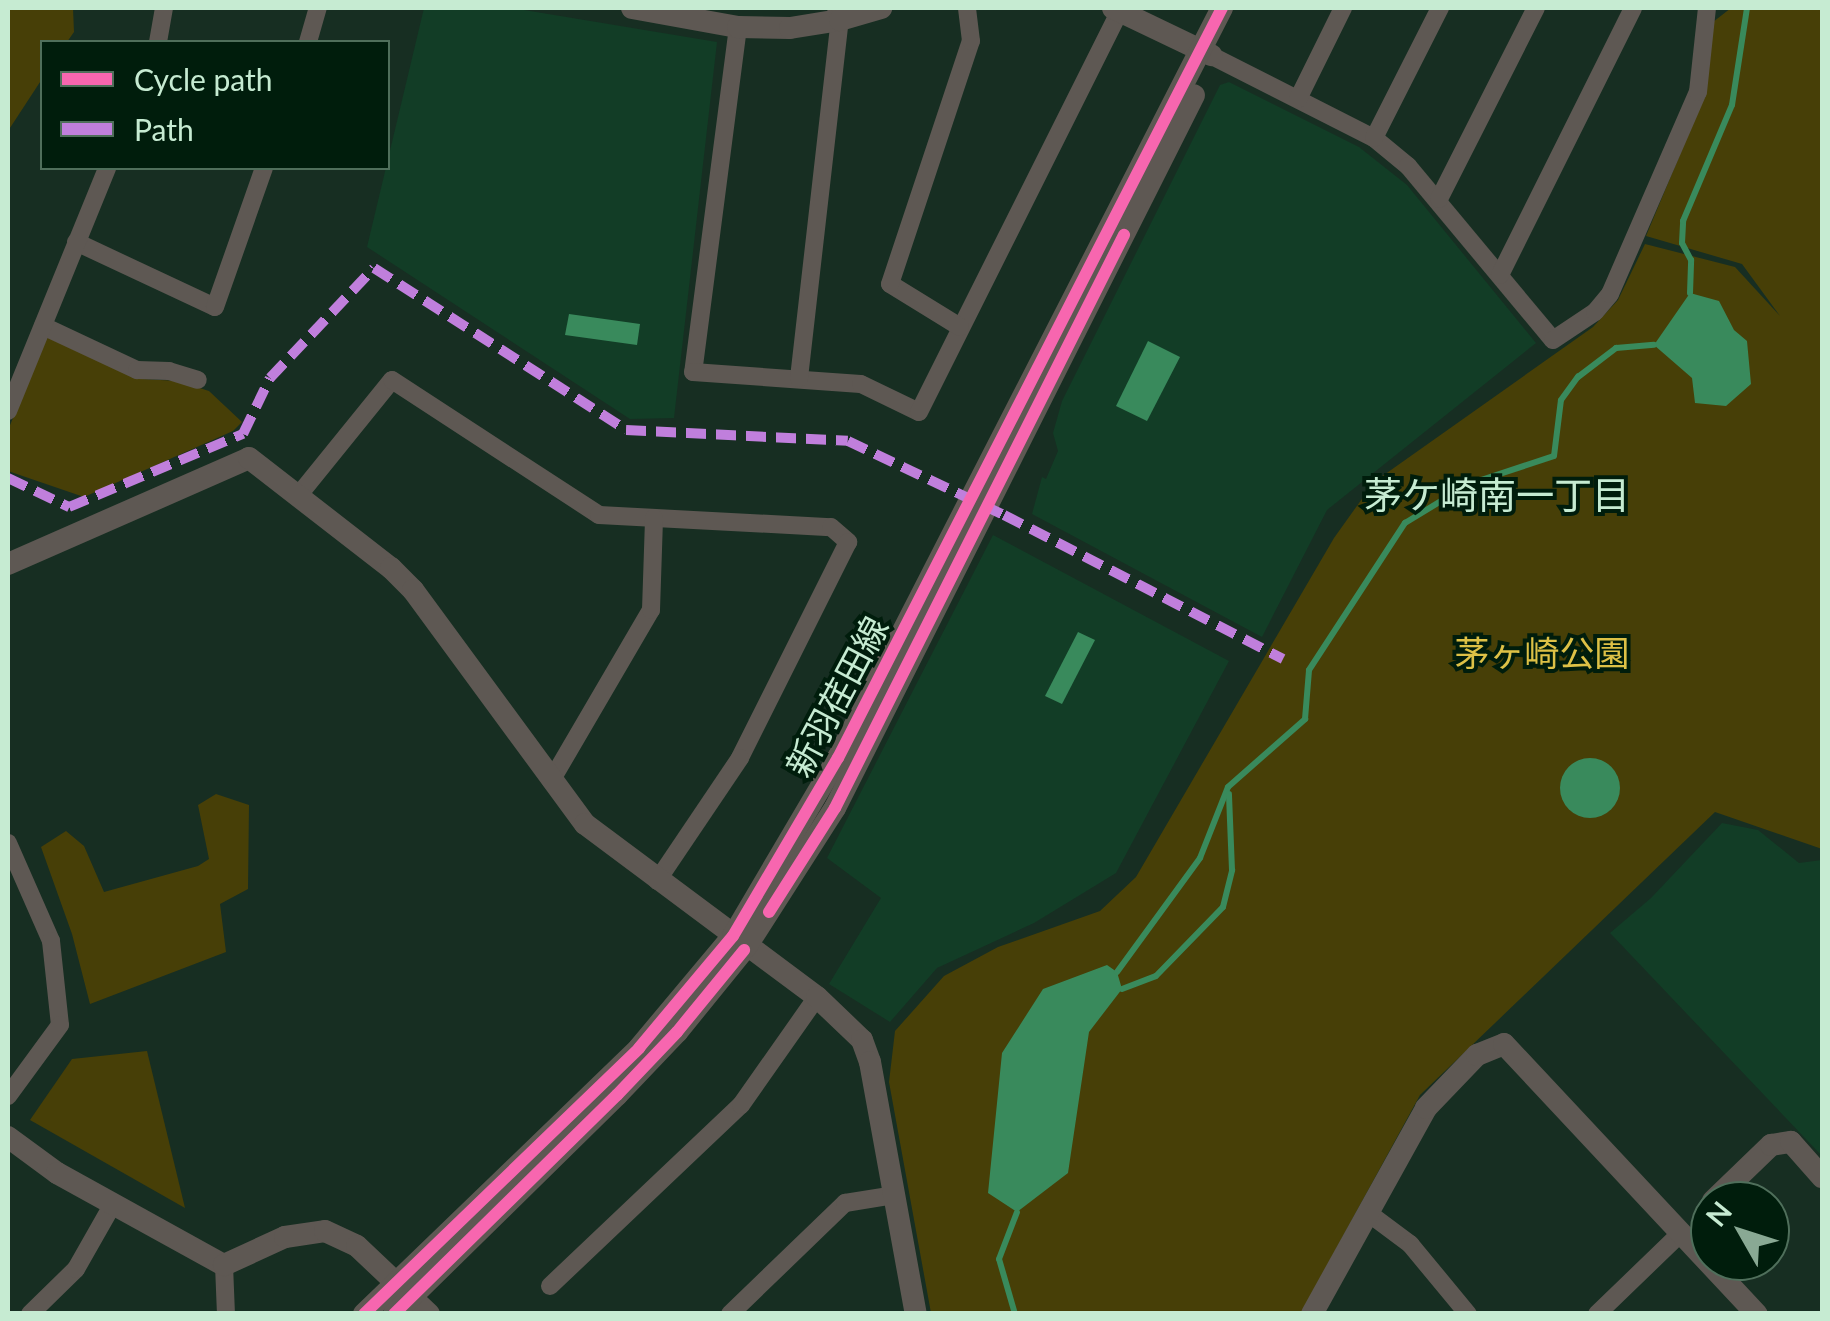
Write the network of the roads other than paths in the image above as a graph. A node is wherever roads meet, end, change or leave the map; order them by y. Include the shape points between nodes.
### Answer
1 (164, 8) edge
2 (318, 8) edge
3 (632, 8) edge
4 (881, 8) edge
5 (966, 8) edge
6 (1222, 8) edge
7 (1239, 8) edge
8 (1344, 8) edge
9 (1440, 8) edge
10 (1536, 8) edge
11 (1634, 8) edge
12 (1708, 8) edge
13 (1118, 9) edge
14 (838, 14) edge
15 (738, 27) junction
16 (158, 40) edge
17 (309, 40) edge
18 (1208, 54) junction
19 (1298, 100) junction
20 (1374, 138) junction
21 (106, 170) edge
22 (263, 170) edge
23 (1439, 199) junction
24 (76, 242) junction
25 (1500, 276) junction
26 (43, 326) junction
27 (960, 327) junction
28 (799, 378) junction
29 (198, 380) dead end
30 (8, 412) edge
31 (298, 496) junction
32 (654, 518) junction
33 (8, 564) edge
34 (551, 782) junction
35 (8, 843) edge
36 (658, 882) junction
37 (740, 942) junction
38 (817, 997) junction
39 (8, 1096) edge
40 (8, 1137) edge
41 (1822, 1177) edge
42 (1734, 1181) edge
43 (895, 1195) junction
44 (113, 1204) junction
45 (1367, 1212) junction
46 (1690, 1224) edge
47 (1682, 1232) junction
48 (224, 1265) junction
49 (550, 1286) dead end
50 (413, 1297) edge
51 (30, 1314) edge
52 (226, 1314) edge
53 (364, 1314) edge
54 (394, 1314) edge
55 (730, 1314) edge
56 (916, 1314) edge
57 (1312, 1314) edge
58 (1468, 1314) edge
59 (1597, 1314) edge
60 (1758, 1314) edge

1 - 16 street
2 - 17 street
3 - 15 street
4 - 14 street
5 - 27 street via 971,42 890,284
6 - 18 street, 新羽荏田線
7 - 18 street, 新羽荏田線
8 - 19 street
9 - 20 street
10 - 23 street
11 - 25 street
12 - 25 street via 1698,92 1610,294 1553,340
13 - 18 street
13 - 27 street
14 - 15 street via 790,28
14 - 28 street
15 - 28 street via 693,372
18 - 19 street
18 - 37 street, 新羽荏田線 via 835,808
19 - 20 street
20 - 23 street
21 - 24 street
22 - 24 street via 214,307
23 - 25 street
24 - 26 street
26 - 29 street via 137,370
26 - 30 street
27 - 28 street via 919,412 861,384
31 - 32 street via 392,380 599,515
31 - 33 street via 248,458
31 - 34 street via 413,590
32 - 34 street via 652,610
32 - 36 street via 830,527 848,542 740,758
34 - 36 street via 585,824
35 - 39 street via 50,941 60,1025
36 - 37 street
37 - 38 street
37 - 50 street, 新羽荏田線
38 - 43 street via 862,1040
38 - 49 street via 740,1105
40 - 44 street
41 - 42 street via 1791,1142 1771,1145
43 - 55 street via 845,1203
43 - 56 street
44 - 48 street
44 - 51 street via 76,1270
45 - 47 street via 1426,1108 1477,1055 1504,1044
45 - 57 street
45 - 58 street via 1410,1244
46 - 47 street
47 - 59 street
47 - 60 street
48 - 50 street via 286,1237 326,1231 357,1246
48 - 52 street
50 - 53 street, 新羽荏田線
50 - 54 street, 新羽荏田線

